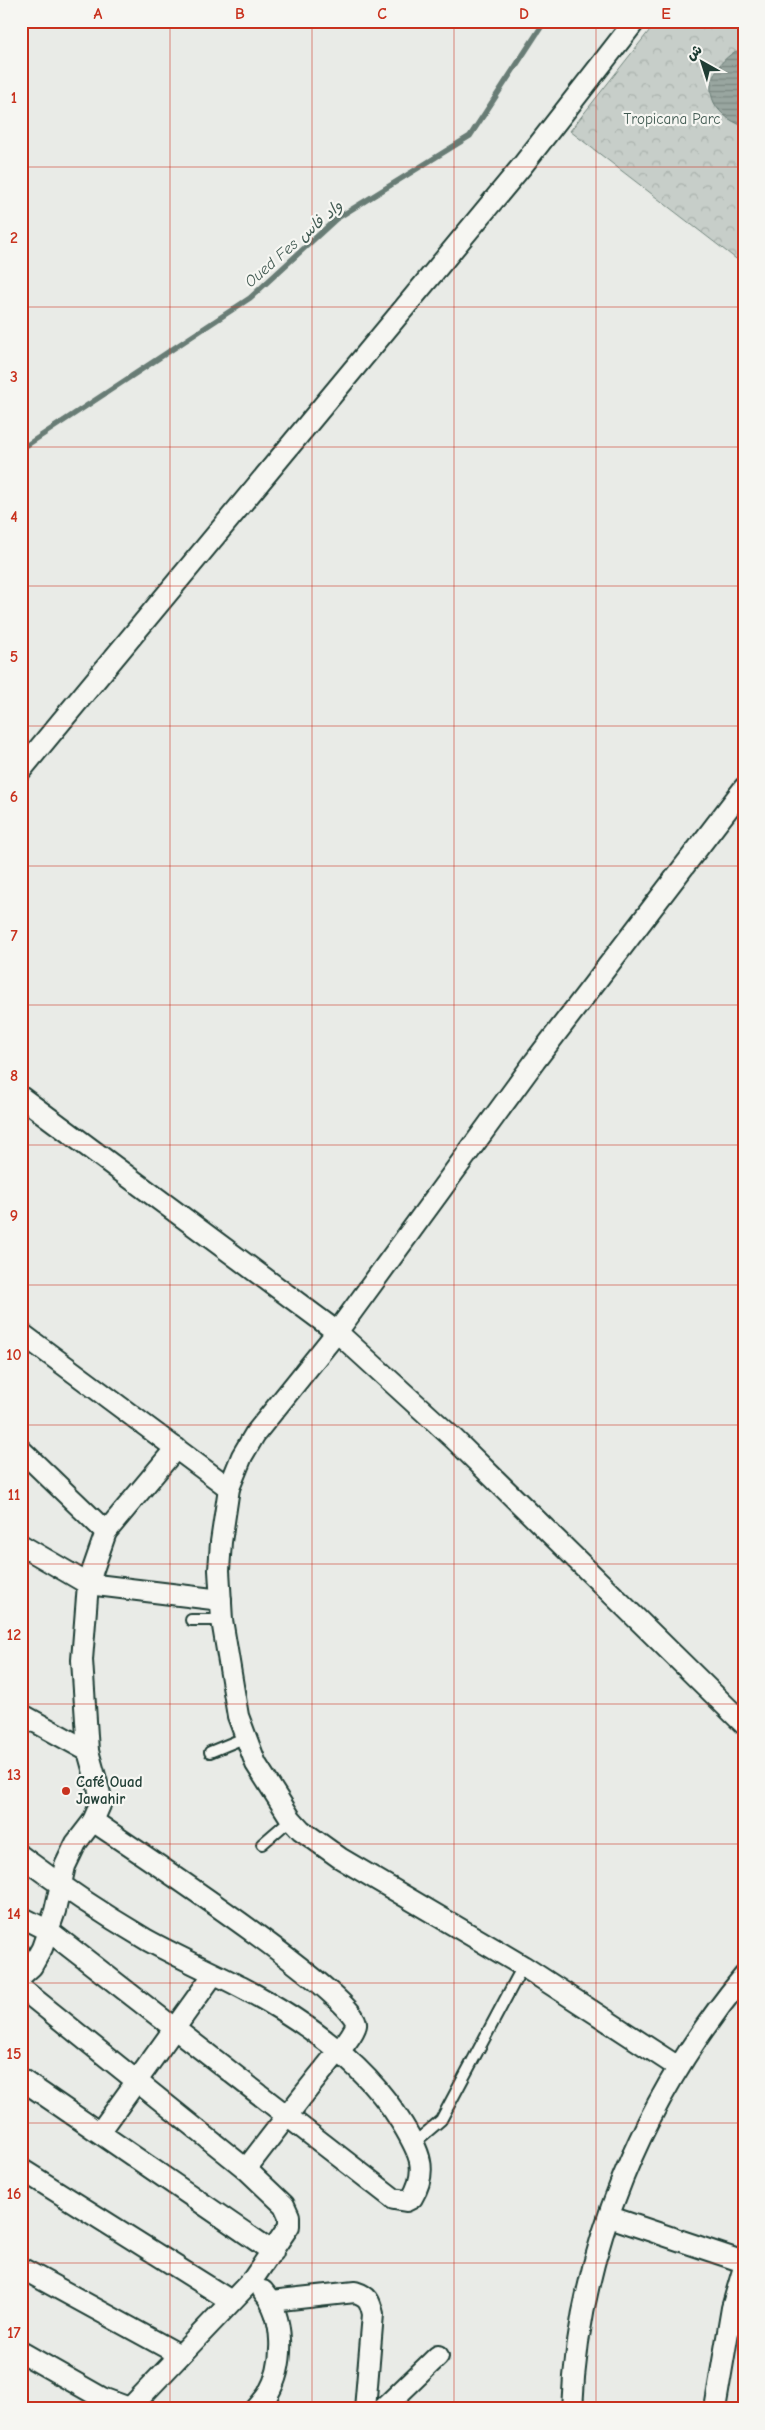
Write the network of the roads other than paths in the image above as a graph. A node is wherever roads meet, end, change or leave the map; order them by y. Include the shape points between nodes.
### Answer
1 (635, 21) edge
2 (21, 770) edge
3 (744, 788) edge
4 (21, 1096) edge
5 (337, 1332) junction
6 (21, 1333) edge
7 (176, 1448) junction
8 (21, 1450) edge
9 (229, 1488) junction
10 (106, 1532) junction
11 (21, 1545) edge
12 (88, 1584) junction
13 (221, 1600) junction
14 (191, 1620) dead end
15 (222, 1620) junction
16 (21, 1714) edge
17 (744, 1724) edge
18 (244, 1738) junction
19 (88, 1751) junction
20 (210, 1752) dead end
21 (291, 1819) junction
22 (93, 1821) junction
23 (262, 1844) dead end
24 (21, 1856) edge
25 (60, 1885) junction
26 (21, 1917) edge
27 (49, 1931) junction
28 (523, 1966) junction
29 (213, 1975) junction
30 (21, 1976) edge
31 (744, 1976) edge
32 (21, 1988) edge
33 (175, 2027) junction
34 (338, 2051) junction
35 (678, 2067) junction
36 (21, 2079) edge
37 (136, 2080) junction
38 (287, 2115) junction
39 (100, 2132) junction
40 (414, 2143) junction
41 (21, 2169) edge
42 (246, 2169) junction
43 (610, 2217) junction
44 (273, 2252) junction
45 (744, 2262) edge
46 (744, 2267) edge
47 (21, 2268) edge
48 (253, 2279) junction
49 (232, 2301) junction
50 (271, 2301) junction
51 (21, 2352) edge
52 (180, 2354) junction
53 (438, 2356) dead end
54 (130, 2408) edge
55 (256, 2409) edge
56 (365, 2409) edge
57 (383, 2409) edge
58 (572, 2409) edge
59 (715, 2409) edge

1 - 2 street via 522,166
3 - 5 street via 535,1061
4 - 5 street
5 - 9 street via 255,1434
5 - 17 street via 454,1439
6 - 7 street
7 - 9 street
7 - 10 street
8 - 10 street
9 - 13 street via 221,1542
10 - 12 street
11 - 12 street
12 - 13 street
12 - 19 street via 82,1660
13 - 15 street
14 - 15 lane
15 - 18 street via 232,1691
16 - 19 street
18 - 20 lane
18 - 21 street via 256,1764
19 - 22 street via 100,1794 100,1805
21 - 23 lane
21 - 28 street via 301,1830 376,1881
22 - 25 street via 76,1843
22 - 34 street via 238,1920 346,2005 354,2014 356,2026
24 - 25 street
25 - 27 street
25 - 29 street via 110,1918
26 - 27 street
27 - 30 street via 35,1960
27 - 33 street
28 - 35 street
28 - 40 lane via 441,2120
29 - 33 street
29 - 34 street via 242,1988 308,2027
31 - 35 street via 704,2026
32 - 37 street
33 - 37 street
33 - 38 street
34 - 38 street
34 - 40 street via 397,2115
35 - 43 street via 633,2152
36 - 39 street
37 - 39 street
37 - 42 street
38 - 40 street via 348,2165 400,2200 412,2198 422,2175
38 - 42 street
39 - 44 street
41 - 49 street
42 - 44 street via 284,2205 289,2216 289,2226
43 - 45 street
43 - 58 street via 582,2320
44 - 48 street
46 - 59 street via 732,2308
47 - 52 street
48 - 49 street
48 - 50 street
49 - 52 street
50 - 55 street via 281,2335 277,2372 268,2394
50 - 56 street via 355,2292 370,2301 374,2314
51 - 54 street via 102,2398
52 - 54 street
53 - 57 street

